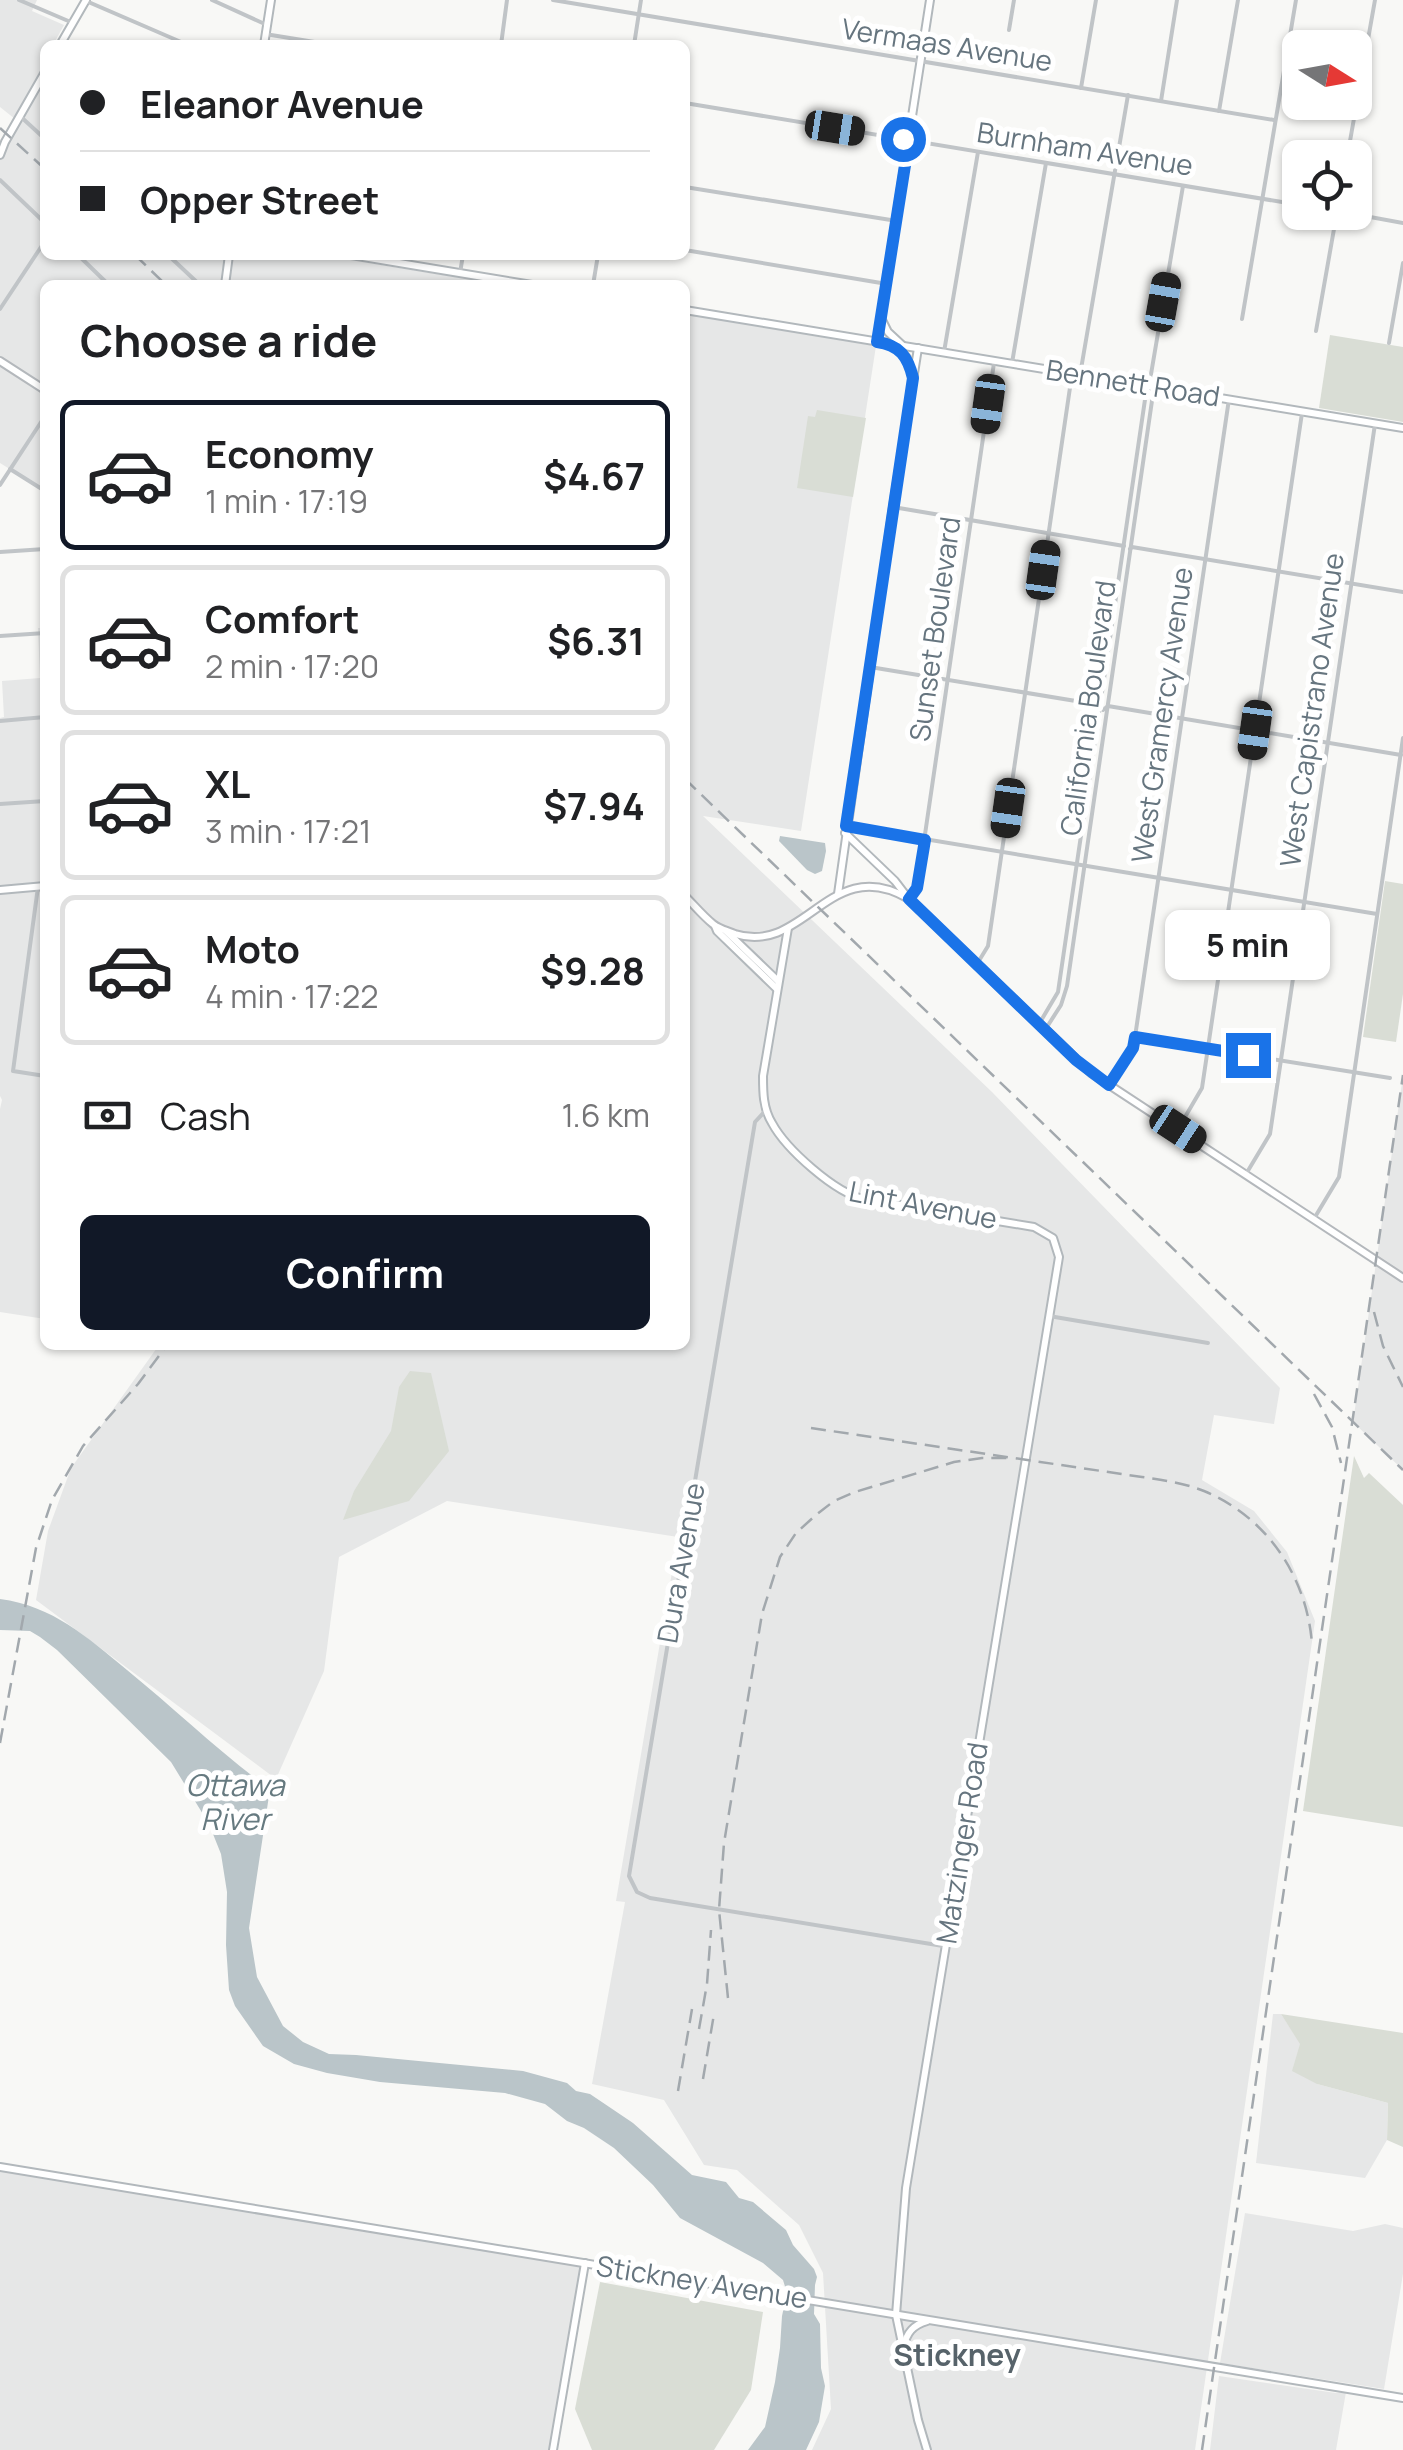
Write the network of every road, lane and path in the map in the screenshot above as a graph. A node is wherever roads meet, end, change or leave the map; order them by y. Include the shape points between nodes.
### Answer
1 (19, 0) edge
2 (86, 0) edge
3 (212, 0) edge
4 (271, 0) edge
5 (507, 0) edge
6 (553, 0) edge
7 (641, 0) edge
8 (930, 0) edge
9 (1014, 0) edge
10 (1096, 0) edge
11 (1177, 0) edge
12 (1238, 0) edge
13 (1296, 0) edge
14 (1375, 0) edge
15 (638, 14) junction
16 (73, 23) junction
17 (266, 29) junction
18 (1009, 30) dead end
19 (63, 40) edge
20 (177, 40) edge
21 (265, 40) edge
22 (312, 40) edge
23 (502, 40) edge
24 (635, 40) edge
25 (921, 61) junction
26 (40, 81) edge
27 (1081, 88) junction
28 (1128, 96) junction
29 (1161, 101) junction
30 (690, 104) edge
31 (1219, 110) junction
32 (20, 116) junction
33 (1274, 120) junction
34 (40, 134) edge
35 (909, 140) junction
36 (1349, 140) edge
37 (2, 144) edge
38 (978, 152) junction
39 (0, 156) edge
40 (1046, 163) junction
41 (1114, 174) junction
42 (0, 180) edge
43 (1183, 186) junction
44 (690, 188) edge
45 (1261, 199) junction
46 (1282, 203) edge
47 (1372, 217) edge
48 (40, 218) edge
49 (897, 221) junction
50 (1403, 222) edge
51 (1336, 230) edge
52 (40, 248) edge
53 (690, 251) edge
54 (83, 260) edge
55 (173, 260) edge
56 (381, 260) edge
57 (462, 260) edge
58 (1403, 264) edge
59 (460, 273) junction
60 (105, 280) edge
61 (195, 280) edge
62 (502, 280) edge
63 (887, 284) junction
64 (0, 309) edge
65 (690, 311) edge
66 (881, 316) junction
67 (1242, 318) dead end
68 (1316, 330) dead end
69 (881, 342) junction
70 (1389, 343) dead end
71 (903, 346) junction
72 (918, 348) junction
73 (944, 352) junction
74 (0, 360) edge
75 (994, 360) junction
76 (1012, 363) junction
77 (1076, 374) junction
78 (913, 378) junction
79 (40, 386) edge
80 (1150, 387) junction
81 (1229, 399) junction
82 (1302, 412) junction
83 (40, 424) edge
84 (1375, 424) junction
85 (1403, 428) edge
86 (1136, 468) junction
87 (1143, 468) junction
88 (10, 469) junction
89 (0, 485) edge
90 (40, 488) edge
91 (892, 508) junction
92 (971, 520) junction
93 (1048, 533) junction
94 (1124, 546) junction
95 (1132, 547) junction
96 (40, 549) edge
97 (0, 552) edge
98 (1205, 559) junction
99 (1278, 571) junction
100 (1350, 583) junction
101 (1403, 592) edge
102 (1112, 625) junction
103 (1120, 626) junction
104 (40, 633) edge
105 (0, 636) edge
106 (870, 666) junction
107 (948, 680) junction
108 (1026, 693) junction
109 (1100, 705) junction
110 (1108, 706) junction
111 (40, 717) edge
112 (1182, 718) junction
113 (0, 720) edge
114 (1255, 730) junction
115 (1403, 738) edge
116 (1328, 742) junction
117 (1400, 754) junction
118 (1089, 785) junction
119 (1096, 786) junction
120 (40, 801) edge
121 (0, 804) edge
122 (846, 830) junction
123 (925, 840) junction
124 (1002, 852) junction
125 (1077, 864) junction
126 (1085, 866) junction
127 (1158, 878) junction
128 (40, 887) edge
129 (0, 890) edge
130 (1232, 890) junction
131 (40, 893) edge
132 (838, 894) junction
133 (909, 899) junction
134 (690, 901) edge
135 (1305, 902) junction
136 (1377, 914) junction
137 (716, 926) junction
138 (788, 928) junction
139 (726, 930) junction
140 (1064, 954) junction
141 (1071, 955) junction
142 (977, 964) junction
143 (778, 986) junction
144 (1042, 1027) junction
145 (1135, 1037) junction
146 (1209, 1049) junction
147 (1281, 1061) junction
148 (1354, 1072) junction
149 (40, 1075) edge
150 (1390, 1078) dead end
151 (1109, 1085) junction
152 (766, 1110) junction
153 (1178, 1129) junction
154 (1246, 1174) junction
155 (1314, 1219) junction
156 (1052, 1238) joint
157 (1403, 1278) edge
158 (1050, 1316) junction
159 (1208, 1342) dead end
160 (944, 1946) junction
161 (0, 2168) edge
162 (585, 2263) junction
163 (896, 2315) junction
164 (928, 2320) junction
165 (904, 2353) junction
166 (1403, 2398) edge
167 (553, 2450) edge
168 (927, 2450) edge

1 - 16 street
2 - 16 street
2 - 20 street
3 - 17 street
4 - 17 street
5 - 23 street
6 - 15 street, Vermaas Avenue
7 - 15 street
8 - 25 street
9 - 18 street
10 - 27 street
11 - 29 street
12 - 31 street
13 - 33 street
14 - 36 street
15 - 24 street
15 - 25 street, Vermaas Avenue
16 - 19 street
17 - 21 street
17 - 22 street
25 - 27 street, Vermaas Avenue
25 - 35 street
26 - 32 street
27 - 28 street, Vermaas Avenue
28 - 29 street, Vermaas Avenue
28 - 41 street
29 - 31 street, Vermaas Avenue
30 - 35 street, Burnham Avenue
31 - 33 street, Vermaas Avenue
32 - 34 street
32 - 37 street
33 - 45 street
35 - 38 street, Burnham Avenue
35 - 49 street
37 - 39 street
38 - 40 street, Burnham Avenue
38 - 73 street
40 - 41 street, Burnham Avenue
40 - 76 street
41 - 43 street, Burnham Avenue
41 - 77 street
42 - 48 street
43 - 45 street, Burnham Avenue
43 - 80 street, California Boulevard
44 - 49 street
45 - 46 street, Burnham Avenue
45 - 67 street
47 - 50 street
49 - 63 street
51 - 68 street
52 - 64 street
53 - 63 street
54 - 60 street
55 - 61 street
56 - 59 street
57 - 59 street
58 - 70 street
59 - 62 street
63 - 66 street
65 - 69 street, Bennett Road
66 - 69 street
66 - 71 street
69 - 71 street, Bennett Road
69 - 78 street via 905,356
71 - 72 street, Bennett Road
72 - 73 street, Bennett Road
72 - 78 street
73 - 75 street, Bennett Road
74 - 79 street
75 - 76 street, Bennett Road
75 - 92 street, Sunset Boulevard
76 - 77 street, Bennett Road
77 - 80 street, Bennett Road
77 - 93 street
78 - 91 street
80 - 81 street, Bennett Road
80 - 86 street, California Boulevard
80 - 87 street, California Boulevard
81 - 82 street, Bennett Road
81 - 98 street, West Gramercy Avenue
82 - 84 street, Bennett Road
82 - 99 street
83 - 88 street
84 - 85 street, Bennett Road
84 - 100 street, West Capistrano Avenue
86 - 87 street
86 - 94 street, California Boulevard
87 - 95 street, California Boulevard
88 - 89 street
88 - 90 street
91 - 92 street
91 - 106 street
92 - 93 street
92 - 107 street, Sunset Boulevard
93 - 94 street
93 - 108 street
94 - 95 street
94 - 102 street, California Boulevard
95 - 98 street
95 - 103 street, California Boulevard
96 - 97 street
98 - 99 street
98 - 112 street, West Gramercy Avenue
99 - 100 street
99 - 114 street
100 - 101 street
100 - 116 street, West Capistrano Avenue
102 - 103 street
102 - 109 street, California Boulevard
103 - 110 street, California Boulevard
104 - 105 street
106 - 107 street
106 - 122 street
107 - 108 street
107 - 123 street, Sunset Boulevard
108 - 109 street
108 - 124 street
109 - 110 street
109 - 118 street, California Boulevard
110 - 112 street
110 - 119 street, California Boulevard
111 - 113 street
112 - 114 street
112 - 127 street, West Gramercy Avenue
114 - 116 street
114 - 130 street
115 - 117 street
116 - 117 street
116 - 135 street, West Capistrano Avenue
117 - 136 street
118 - 119 street
118 - 125 street, California Boulevard
119 - 126 street, California Boulevard
120 - 121 street
122 - 123 street
122 - 132 street
122 - 133 street
123 - 124 street
123 - 133 street, Sunset Boulevard
124 - 125 street
124 - 142 street via 988,946
125 - 126 street
125 - 140 street, California Boulevard
126 - 127 street
126 - 141 street, California Boulevard
127 - 130 street
127 - 145 street, West Gramercy Avenue
128 - 129 street
130 - 135 street
130 - 146 street
131 - 149 street via 12,1072
132 - 133 street via 872,887
132 - 138 street
133 - 142 street
134 - 137 street
135 - 136 street
135 - 147 street, West Capistrano Avenue
136 - 148 street
137 - 139 street
137 - 143 street
138 - 139 street via 751,937
138 - 143 street, Dura Avenue
139 - 143 street
140 - 141 street
140 - 144 street, California Boulevard via 1056,998
141 - 144 street, California Boulevard via 1064,1000
142 - 144 street
143 - 152 street, Dura Avenue via 763,1076
144 - 151 street
145 - 146 street
145 - 151 street, West Gramercy Avenue
146 - 147 street
146 - 153 street via 1200,1094
147 - 148 street
147 - 154 street, West Capistrano Avenue via 1269,1138
148 - 150 street
148 - 155 street via 1339,1177
151 - 153 street
152 - 156 street, Lint Avenue via 784,1139 848,1194 1027,1225
152 - 160 street, Dura Avenue via 754,1133 629,1876 637,1892 650,1898
153 - 154 street
154 - 155 street
155 - 157 street
156 - 158 street, Matzinger Road via 1059,1257
158 - 159 street
158 - 160 street, Matzinger Road
160 - 163 street, Matzinger Road via 906,2188
161 - 162 street, Stickney Avenue
162 - 163 street, Stickney Avenue
162 - 167 street
163 - 164 street, Stickney Avenue
163 - 165 street, Matzinger Road
164 - 165 street via 909,2331
164 - 166 street, Stickney Avenue
165 - 168 street, Matzinger Road

